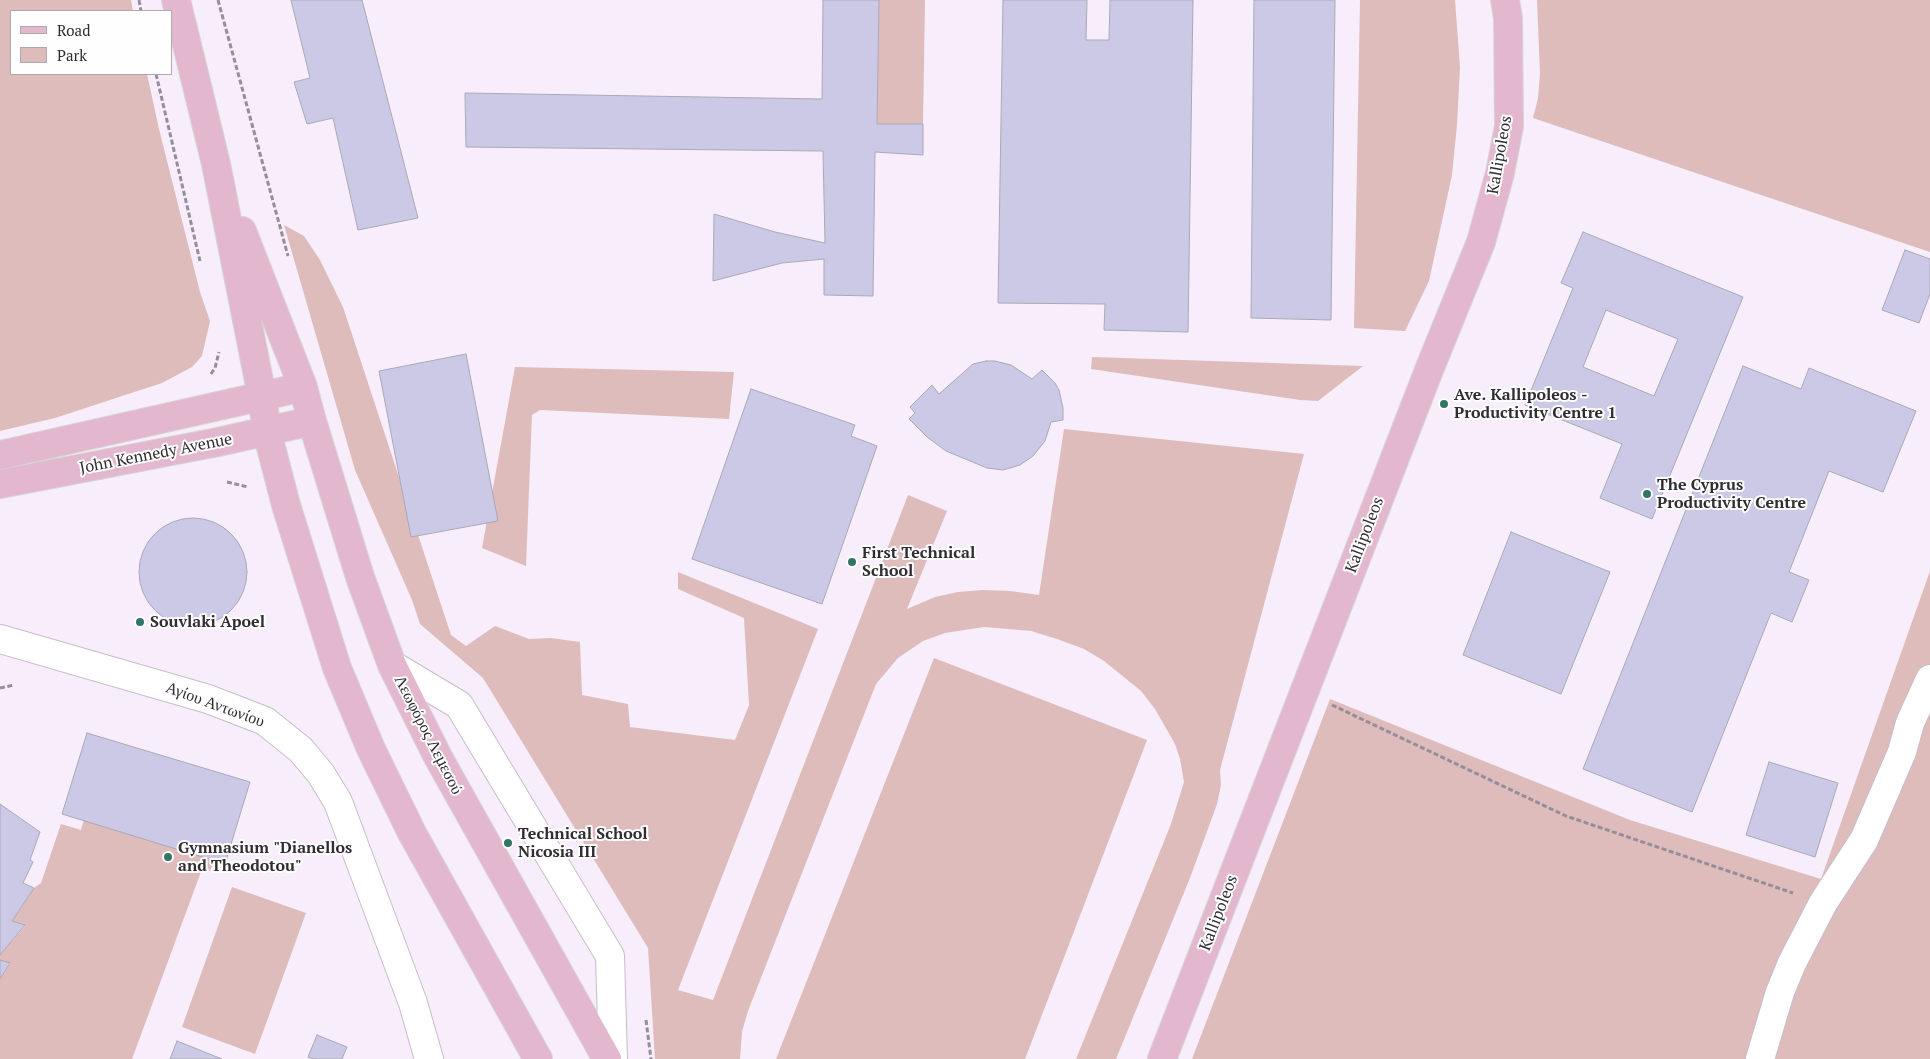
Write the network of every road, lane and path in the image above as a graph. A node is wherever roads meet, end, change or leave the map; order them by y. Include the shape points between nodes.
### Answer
1 (176, 0) edge
2 (218, 0) edge
3 (1505, 0) edge
4 (156, 75) edge
5 (216, 164) junction
6 (289, 259) dead end
7 (200, 263) dead end
8 (220, 348) dead end
9 (209, 376) dead end
10 (303, 387) junction
11 (262, 396) junction
12 (312, 421) junction
13 (267, 432) junction
14 (0, 455) edge
15 (0, 484) edge
16 (0, 638) edge
17 (392, 665) junction
18 (1930, 679) edge
19 (14, 685) dead end
20 (0, 688) edge
21 (1304, 692) junction
22 (1822, 903) junction
23 (430, 1059) edge
24 (538, 1059) edge
25 (607, 1059) edge
26 (613, 1059) edge
27 (1162, 1059) edge
28 (1760, 1059) edge

1 - 5 main road
2 - 6 path
3 - 21 main road, Kallipoleos via 1508,18 1508,126 1500,173 1481,242
4 - 7 path
5 - 10 main road, Λεωφόρος Λεμεσού
5 - 11 main road
8 - 9 path via 215,368
10 - 11 main road, John Kennedy Avenue
10 - 12 main road, Λεωφόρος Λεμεσού
11 - 13 main road
11 - 14 main road, John Kennedy Avenue
12 - 13 main road, John Kennedy Avenue
12 - 17 main road, Λεωφόρος Λεμεσού via 360,577
13 - 15 main road, John Kennedy Avenue
13 - 24 main road via 314,600 337,668 372,749 417,841
16 - 23 street, Αγίου Αντωνίου via 208,699 265,721 300,750 321,774 338,802 413,1003
17 - 25 main road, Λεωφόρος Λεμεσού via 442,766
17 - 26 street via 459,705 610,956
18 - 22 street via 1864,840
19 - 20 path
21 - 22 path via 1566,816
21 - 27 main road, Kallipoleos
22 - 28 street via 1780,992

